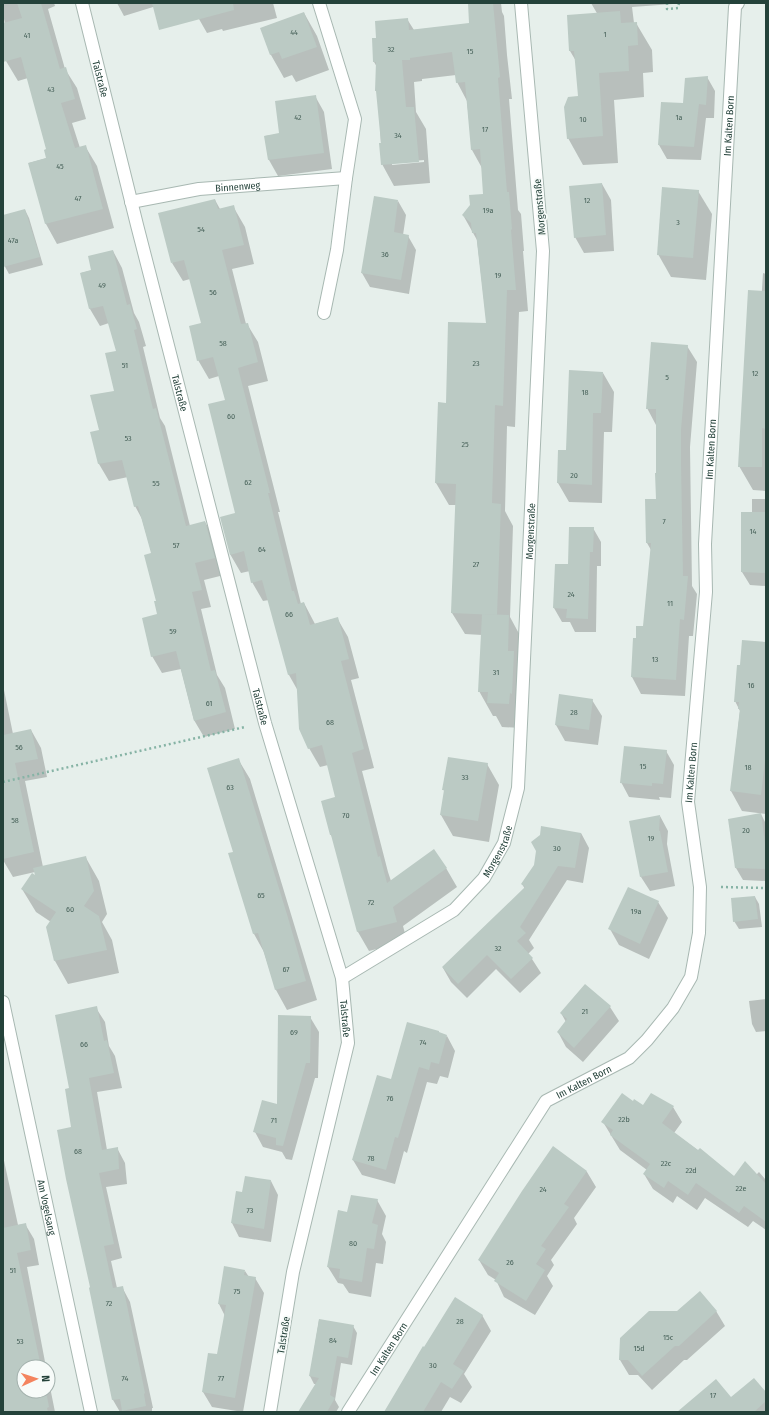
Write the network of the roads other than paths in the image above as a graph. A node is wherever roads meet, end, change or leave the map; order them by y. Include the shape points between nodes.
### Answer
1 (82, 3) edge
2 (319, 3) edge
3 (522, 3) edge
4 (738, 3) edge
5 (346, 178) junction
6 (131, 202) junction
7 (324, 313) dead end
8 (342, 978) junction
9 (3, 1002) edge
10 (91, 1412) edge
11 (270, 1412) edge
12 (348, 1412) edge

1 - 6 street, Talstraße
2 - 5 street via 355,118
3 - 8 street, Morgenstraße via 543,251 518,788 504,843 484,878 454,910
4 - 12 street, Im Kalten Born via 735,7 705,536 706,592 688,802 700,887 699,934 691,976 673,1008 629,1058 546,1101
5 - 6 street, Binnenweg via 199,189
5 - 7 street via 337,250
6 - 8 street, Talstraße via 265,723
8 - 11 street, Talstraße via 348,1043 293,1272
9 - 10 street, Am Vogelsang

